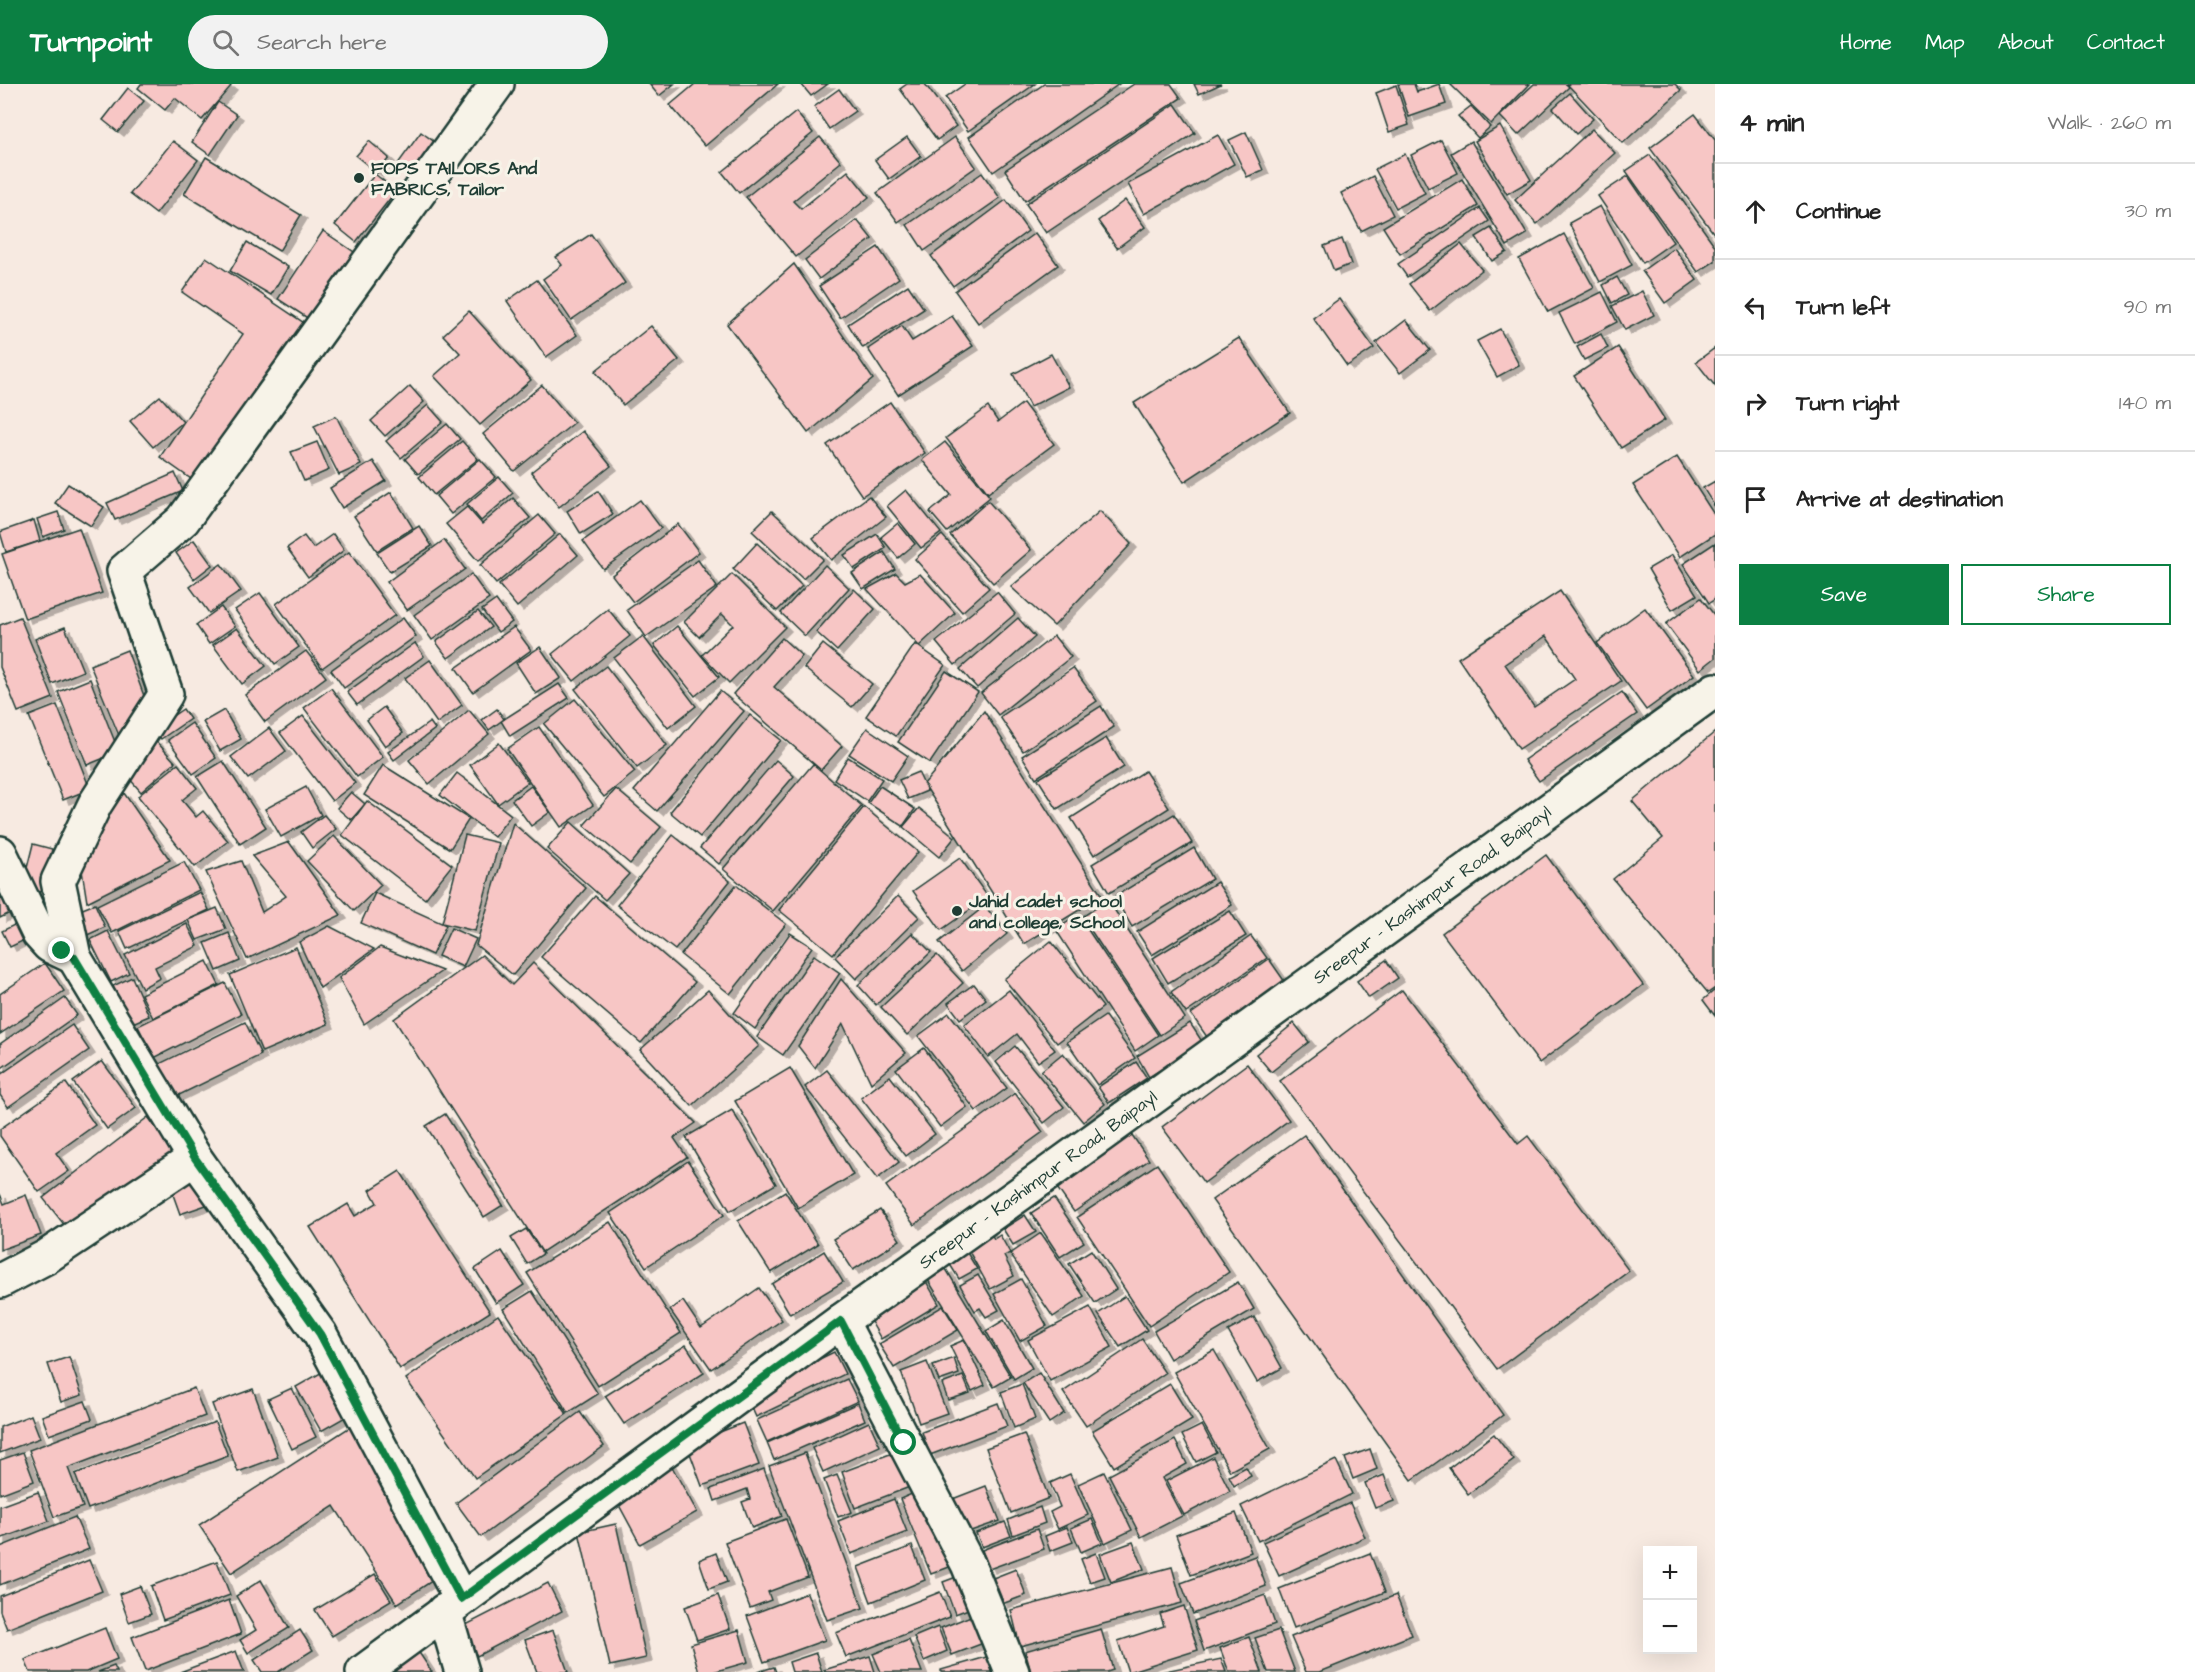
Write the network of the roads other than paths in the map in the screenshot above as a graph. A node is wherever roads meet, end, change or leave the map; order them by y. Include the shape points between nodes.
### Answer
1 (497, 84) edge
2 (1715, 690) edge
3 (0, 853) edge
4 (74, 957) junction
5 (195, 1158) junction
6 (0, 1281) edge
7 (841, 1321) junction
8 (453, 1605) junction
9 (363, 1672) edge
10 (462, 1672) edge
11 (1012, 1672) edge

1 - 4 street via 183,520 124,571 166,694 95,804 58,881
2 - 7 street, Sreepur - Kashimpur Road, Baipayl
3 - 4 street via 39,934 49,945
4 - 5 street
5 - 6 street via 46,1257
5 - 8 street via 320,1334
7 - 8 street, Sreepur - Kashimpur Road, Baipayl
7 - 11 street via 968,1564
8 - 9 street, Sreepur - Kashimpur Road, Baipayl
8 - 10 street

